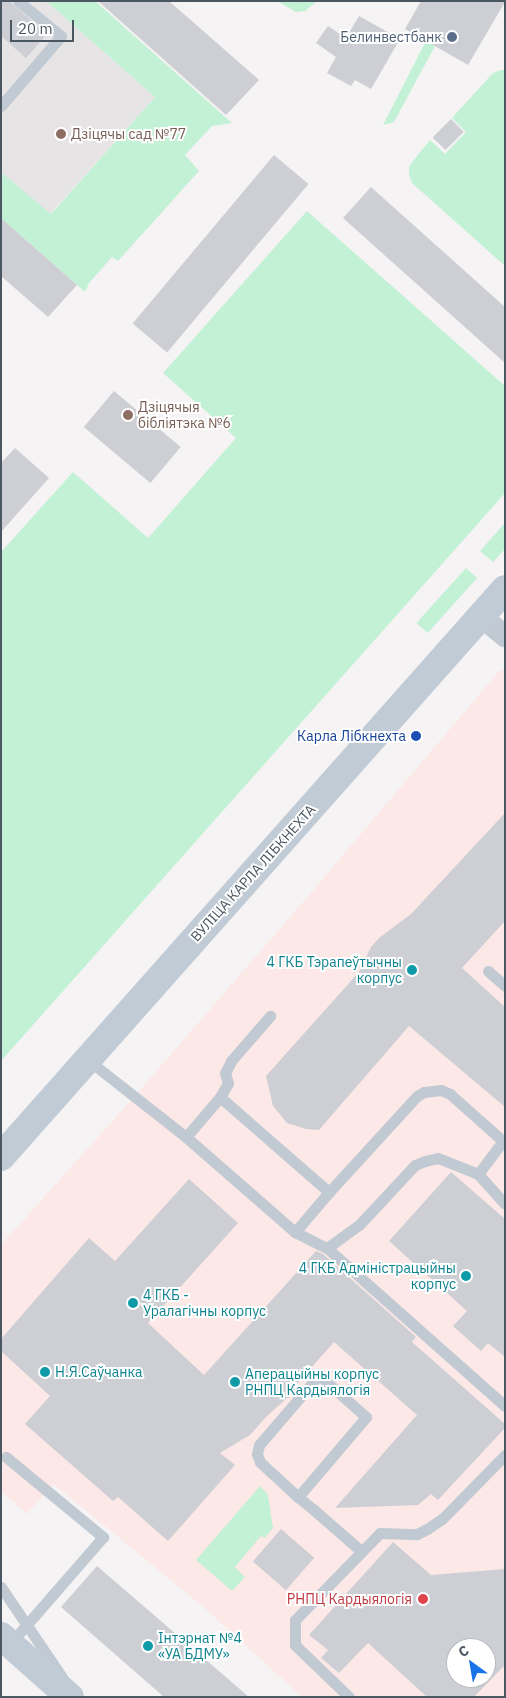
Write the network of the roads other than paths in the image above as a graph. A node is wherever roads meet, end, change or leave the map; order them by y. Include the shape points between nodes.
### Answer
1 (18, 1) edge
2 (1, 106) edge
3 (505, 589) edge
4 (482, 616) junction
5 (505, 636) edge
6 (488, 971) dead end
7 (505, 986) edge
8 (270, 1016) dead end
9 (88, 1060) junction
10 (220, 1097) junction
11 (186, 1137) junction
12 (504, 1140) edge
13 (1, 1157) edge
14 (478, 1174) junction
15 (329, 1192) junction
16 (505, 1204) edge
17 (295, 1232) junction
18 (327, 1248) junction
19 (505, 1406) edge
20 (505, 1455) edge
21 (6, 1457) dead end
22 (298, 1497) junction
23 (361, 1551) junction
24 (1, 1587) edge
25 (13, 1635) edge
26 (70, 1697) edge
27 (76, 1697) edge
28 (349, 1697) edge

1 - 2 lane via 61,36
3 - 4 main road, ВУЛІЦА КАРЛА ЛІБКНЕХТА
4 - 5 street
4 - 9 main road, ВУЛІЦА КАРЛА ЛІБКНЕХТА
6 - 7 lane
8 - 10 lane via 231,1060 224,1073 228,1083
9 - 11 lane
9 - 13 main road, ВУЛІЦА КАРЛА ЛІБКНЕХТА
10 - 11 lane
10 - 15 lane
11 - 17 lane
12 - 14 lane
12 - 15 lane via 450,1094 441,1090 424,1092
14 - 16 lane
14 - 18 lane via 438,1158 415,1165 359,1225
15 - 17 lane
17 - 18 lane
18 - 19 lane
20 - 23 lane via 442,1519 417,1534 380,1533
21 - 25 lane via 103,1537
22 - 22 lane via 366,1417 319,1375 259,1445 257,1454 260,1462
22 - 23 lane
23 - 28 lane via 296,1620 295,1645
24 - 25 lane
25 - 26 main road
25 - 27 lane

